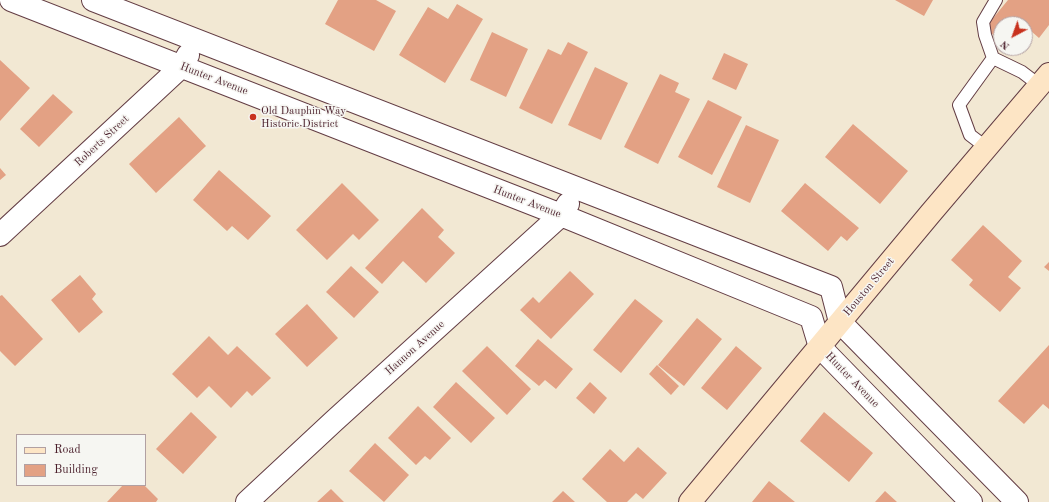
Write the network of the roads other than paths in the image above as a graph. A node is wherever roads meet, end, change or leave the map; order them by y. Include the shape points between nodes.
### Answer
1 (11, 0) edge
2 (93, 0) edge
3 (996, 0) edge
4 (196, 40) junction
5 (993, 58) junction
6 (182, 66) junction
7 (1044, 80) edge
8 (987, 148) junction
9 (577, 188) junction
10 (561, 215) junction
11 (0, 235) edge
12 (840, 322) junction
13 (820, 347) junction
14 (247, 502) edge
15 (690, 502) edge
16 (971, 502) edge
17 (1016, 502) edge

1 - 6 street, Hunter Avenue
2 - 4 street
3 - 5 lane via 983,22
4 - 6 street, Roberts Street
4 - 9 street
5 - 7 lane
5 - 8 lane via 959,105 970,135
6 - 10 street, Hunter Avenue
6 - 11 street, Roberts Street
7 - 8 street, Houston Street
8 - 12 street, Houston Street
9 - 10 street, Hannon Avenue
9 - 12 street via 831,287
10 - 13 street, Hunter Avenue via 811,317
10 - 14 street, Hannon Avenue
12 - 13 street, Houston Street
12 - 17 street
13 - 15 street, Houston Street
13 - 16 street, Hunter Avenue

